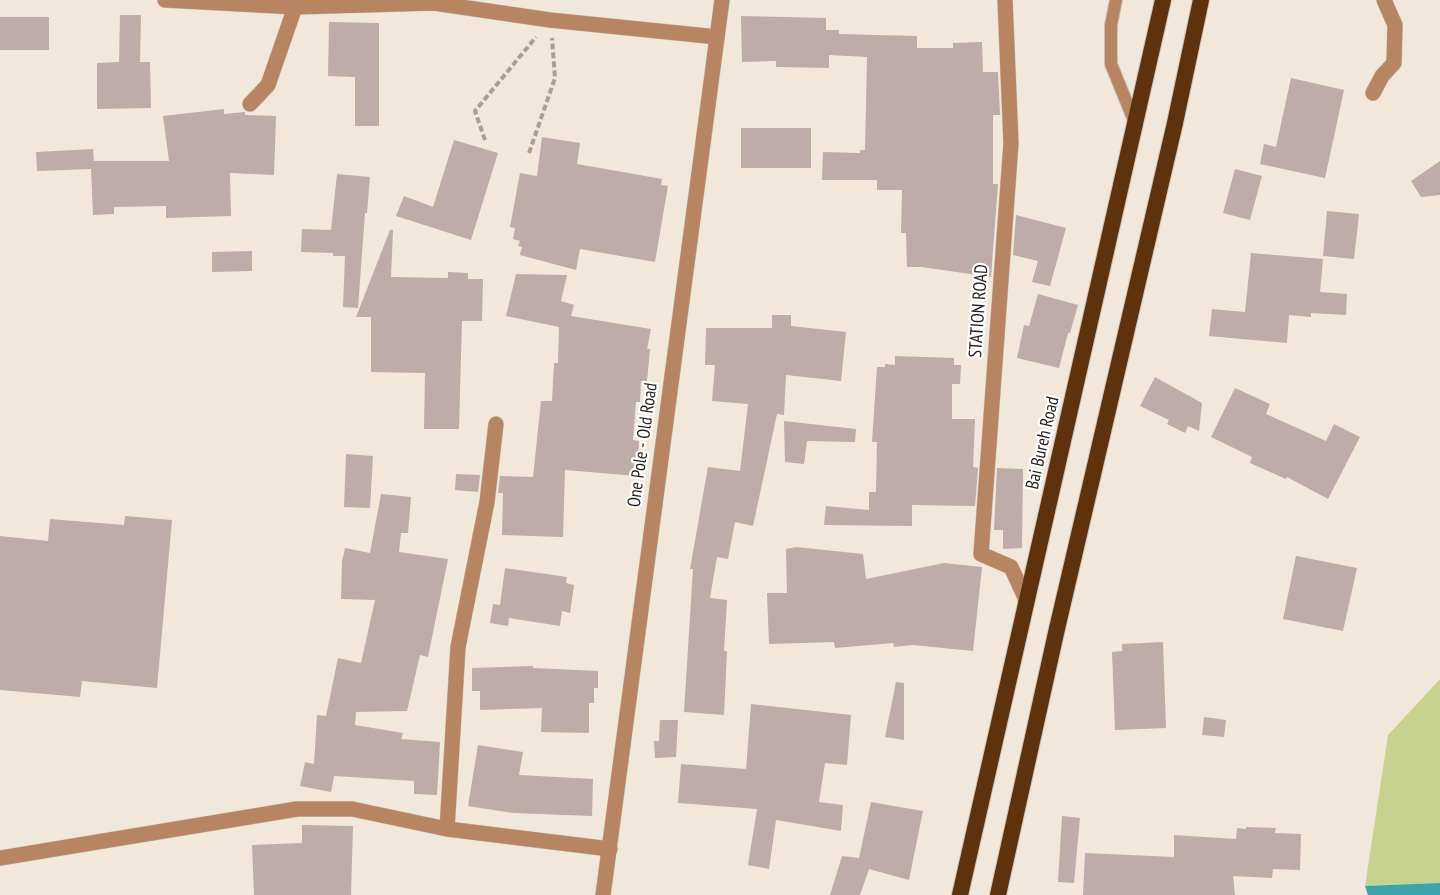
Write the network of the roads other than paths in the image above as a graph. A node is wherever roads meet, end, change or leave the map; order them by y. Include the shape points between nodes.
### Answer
1 (165, 0) edge
2 (722, 0) edge
3 (1005, 0) edge
4 (1116, 0) edge
5 (1163, 0) edge
6 (1200, 0) edge
7 (1383, 0) edge
8 (295, 7) junction
9 (717, 37) junction
10 (1373, 93) dead end
11 (250, 104) dead end
12 (1135, 123) junction
13 (496, 424) dead end
14 (1027, 602) junction
15 (447, 829) junction
16 (609, 849) junction
17 (0, 858) edge
18 (603, 895) edge
19 (960, 895) edge
20 (998, 895) edge

1 - 8 street
2 - 9 street, One Pole - Old Road
3 - 14 street, STATION ROAD via 1011,143 981,554 1011,567
4 - 12 lane via 1111,25 1111,64
5 - 12 highway, Bai Bureh Road
6 - 20 highway
7 - 10 street via 1395,25 1394,63
8 - 9 street via 434,3 550,20
8 - 11 street via 268,85
9 - 16 street, One Pole - Old Road
12 - 14 highway, Bai Bureh Road
13 - 15 street via 487,502 458,647
14 - 19 highway, Bai Bureh Road
15 - 16 street
15 - 17 street via 352,809 297,809
16 - 18 street, One Pole - Old Road

